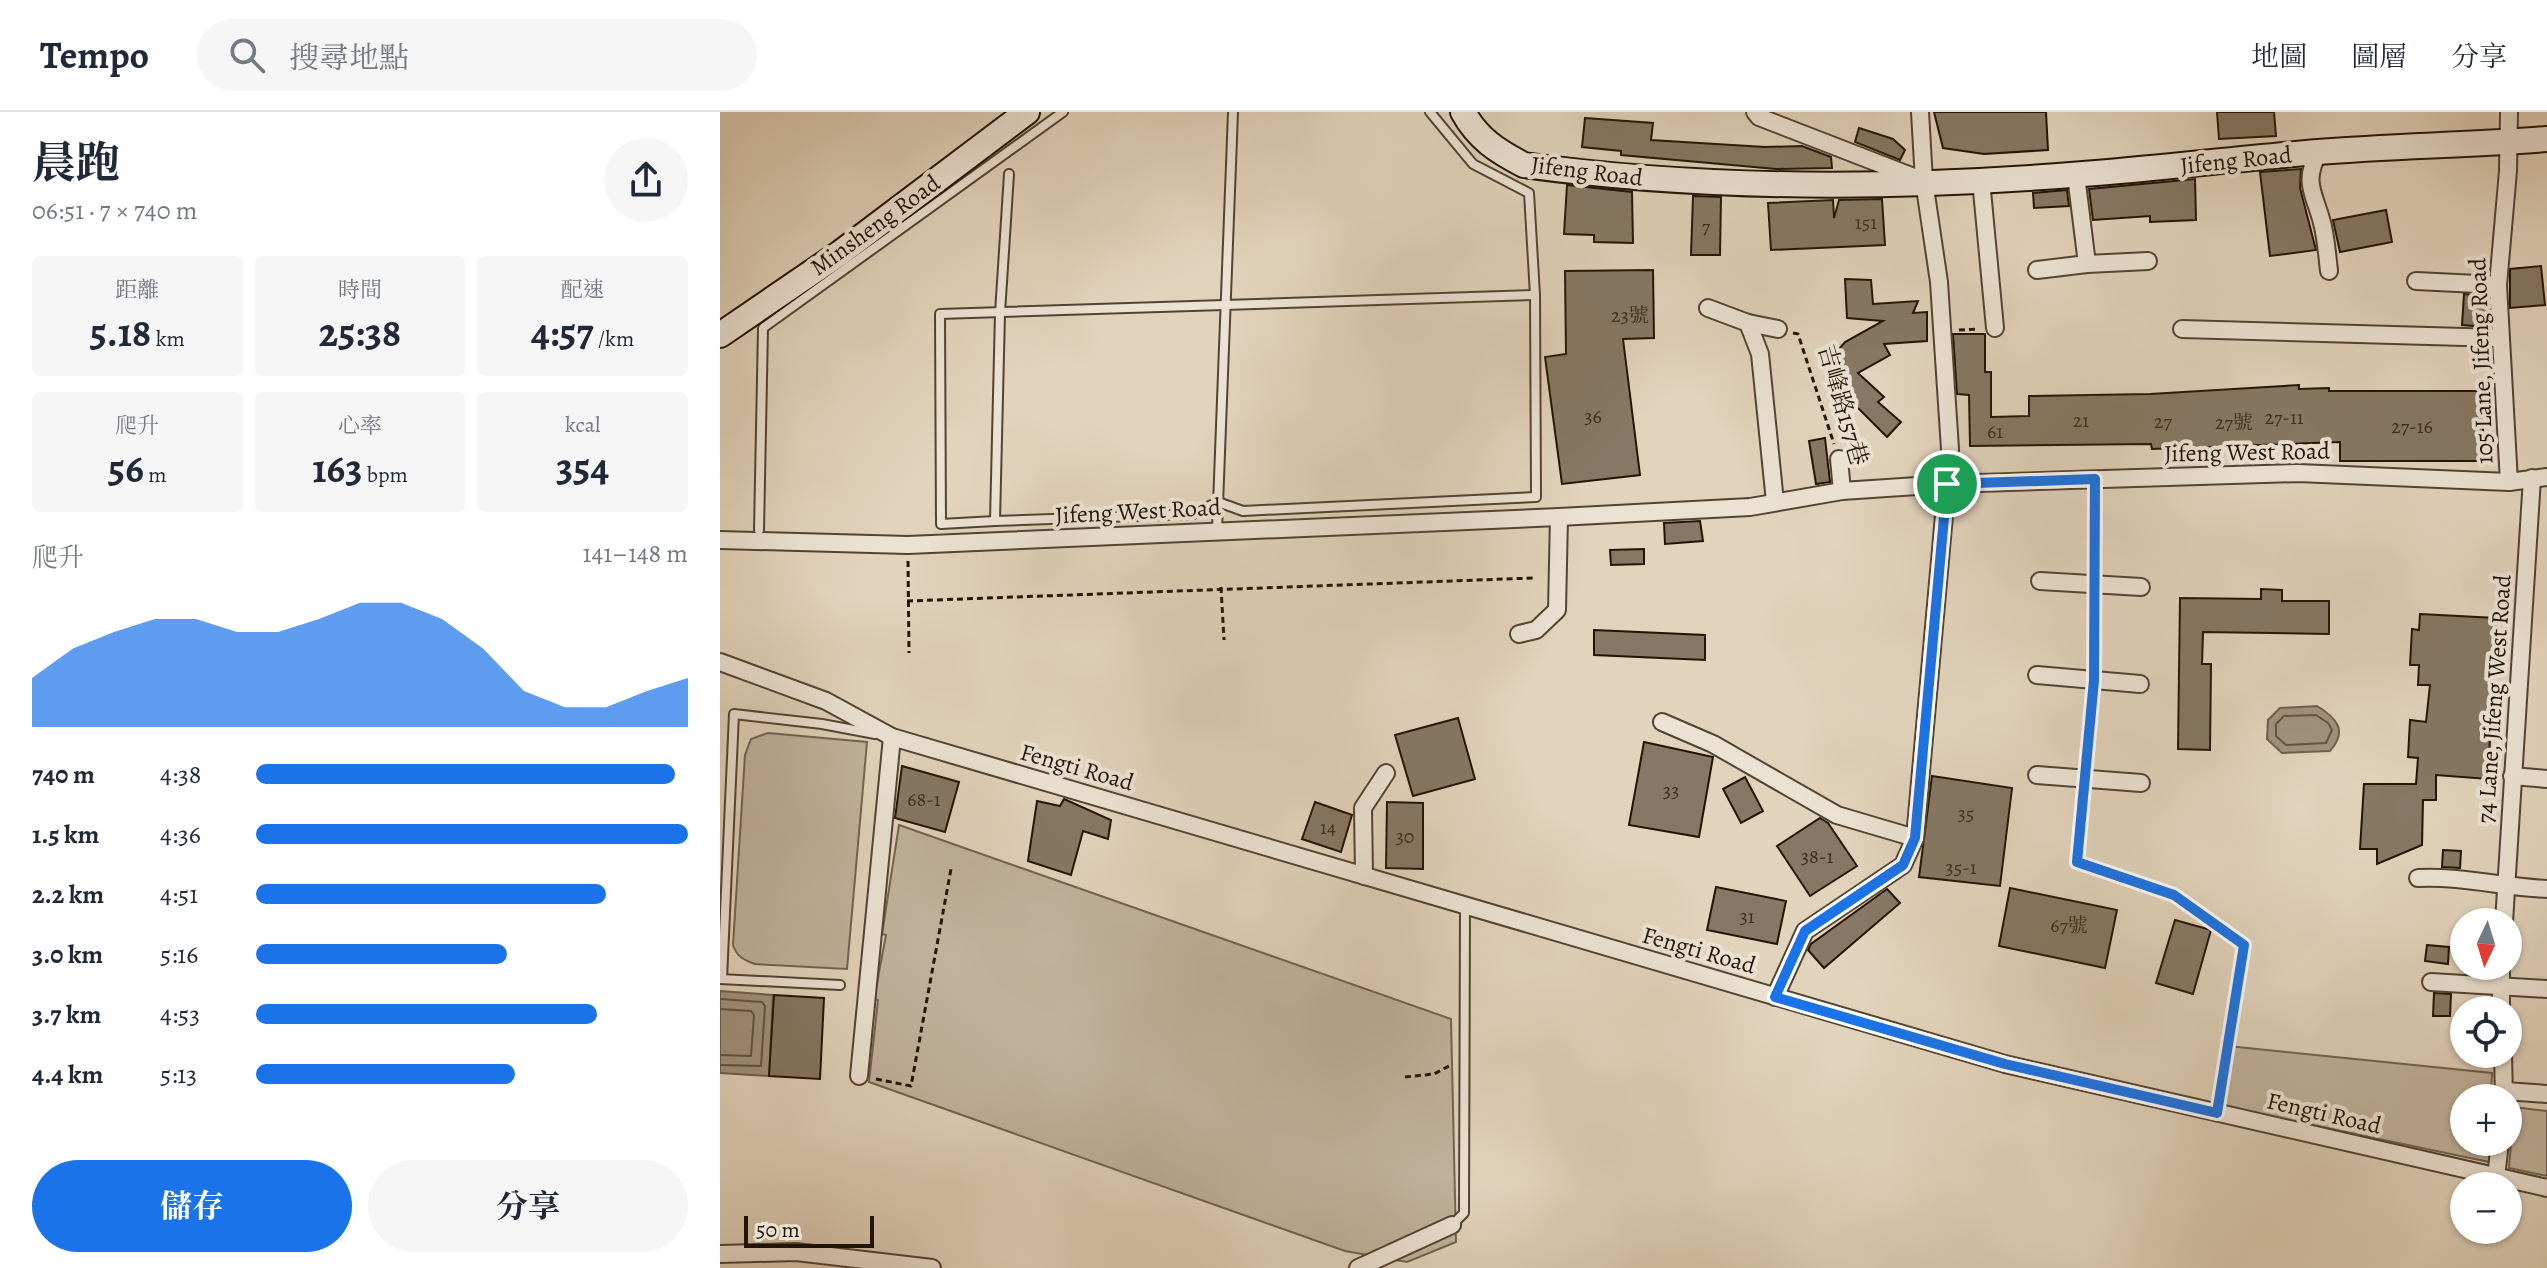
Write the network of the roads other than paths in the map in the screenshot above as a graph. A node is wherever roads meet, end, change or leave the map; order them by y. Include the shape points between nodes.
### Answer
1 (1027, 112) edge
2 (1063, 112) edge
3 (1233, 112) edge
4 (1430, 112) edge
5 (1463, 112) edge
6 (1755, 112) edge
7 (1920, 112) edge
8 (2509, 112) edge
9 (2547, 139) edge
10 (2509, 142) junction
11 (2319, 152) junction
12 (1009, 174) dead end
13 (2076, 175) junction
14 (1981, 180) junction
15 (1924, 181) junction
16 (2148, 261) dead end
17 (2087, 264) junction
18 (2037, 270) dead end
19 (2329, 271) dead end
20 (2416, 281) dead end
21 (2498, 285) junction
22 (1535, 295) junction
23 (1226, 305) junction
24 (1708, 308) dead end
25 (1000, 313) junction
26 (1748, 323) junction
27 (1995, 328) road end
28 (1778, 329) road end
29 (2182, 329) dead end
30 (720, 335) edge
31 (2500, 338) junction
32 (1839, 459) road end
33 (2539, 478) edge
34 (2095, 479) junction
35 (2509, 482) junction
36 (1947, 484) junction
37 (1842, 491) junction
38 (1218, 502) junction
39 (1775, 502) junction
40 (1559, 517) junction
41 (995, 521) junction
42 (759, 530) dead end
43 (1217, 532) junction
44 (720, 540) edge
45 (2040, 581) dead end
46 (2096, 583) junction
47 (2141, 587) dead end
48 (1519, 634) dead end
49 (720, 662) edge
50 (2037, 675) dead end
51 (2094, 680) junction
52 (2140, 684) dead end
53 (1662, 722) dead end
54 (892, 737) junction
55 (1386, 773) dead end
56 (2037, 775) dead end
57 (2512, 776) junction
58 (2547, 779) edge
59 (2084, 781) junction
60 (2141, 783) dead end
61 (1915, 838) junction
62 (1364, 876) junction
63 (2418, 878) dead end
64 (2506, 887) junction
65 (2547, 889) edge
66 (1465, 908) junction
67 (2505, 908) edge
68 (721, 979) edge
69 (2500, 980) edge
70 (2431, 982) dead end
71 (840, 985) dead end
72 (2499, 987) junction
73 (2547, 989) edge
74 (2500, 996) edge
75 (1775, 997) junction
76 (859, 1076) road end
77 (2522, 1094) edge
78 (2547, 1094) edge
79 (2217, 1113) junction
80 (2474, 1172) edge
81 (2522, 1183) edge
82 (2547, 1188) edge
83 (1452, 1225) joint
84 (720, 1254) edge
85 (932, 1268) edge
86 (1358, 1268) edge

1 - 30 street, Minsheng Road via 840,253
2 - 42 lane via 763,328
3 - 23 lane
4 - 22 lane via 1473,164 1529,193
5 - 15 street, Jifeng Road via 1474,132 1524,165 1705,183 1825,186
6 - 15 street, Jifeng Road
7 - 15 street
8 - 10 street, 105 Lane, Jifeng Road
9 - 10 street, Jifeng Road
10 - 11 street, Jifeng Road
10 - 21 street, 105 Lane, Jifeng Road
11 - 13 street, Jifeng Road
11 - 19 street, Jifeng Road via 2311,166 2311,196 2322,220
12 - 25 lane
13 - 14 street, Jifeng Road
13 - 17 street
14 - 15 street, Jifeng Road
14 - 27 street
15 - 36 street via 1943,331
16 - 17 street
17 - 18 street
20 - 21 street
21 - 31 street, 105 Lane, Jifeng Road
22 - 23 lane
22 - 38 lane via 1536,497 1243,511
23 - 25 lane
23 - 38 lane
24 - 26 street
25 - 41 lane
25 - 41 lane via 940,314 941,524
26 - 28 street
26 - 39 street via 1760,354
29 - 31 street
31 - 35 street, 105 Lane, Jifeng Road
32 - 37 street, 吉峰路157巷
33 - 35 street, Jifeng West Road
33 - 57 street, 74 Lane, Jifeng West Road
34 - 35 street, Jifeng West Road via 2298,473
34 - 36 street, Jifeng West Road
34 - 46 lane
36 - 37 street, Jifeng West Road
36 - 61 street
37 - 39 street, Jifeng West Road
38 - 41 lane via 1193,514
38 - 43 lane
39 - 40 street, Jifeng West Road
40 - 43 street, Jifeng West Road
40 - 48 street via 1557,610 1536,630
43 - 44 street, Jifeng West Road via 908,545
45 - 46 street
46 - 47 street
46 - 51 lane
49 - 54 street, Fengti Road via 826,701
50 - 51 street
51 - 52 street
51 - 59 lane
53 - 61 street via 1713,744 1837,815
54 - 62 street, Fengti Road
54 - 68 lane via 734,714
54 - 76 street
55 - 62 street via 1363,808
56 - 59 street
57 - 58 street
57 - 64 street, 74 Lane, Jifeng West Road
59 - 60 street
59 - 79 lane via 2077,862 2174,895 2244,945
61 - 75 street via 1903,865 1805,931
62 - 66 street, Fengti Road
63 - 64 street via 2452,877
64 - 65 street
64 - 67 street, 74 Lane, Jifeng West Road
66 - 75 street, Fengti Road
66 - 83 lane via 1464,1213
68 - 71 lane
69 - 72 street
70 - 72 street
72 - 73 street
72 - 74 street
75 - 79 street, Fengti Road via 2005,1064
77 - 78 street
79 - 80 street, Fengti Road
81 - 82 street, Fengti Road
83 - 86 street
84 - 85 street via 796,1252

